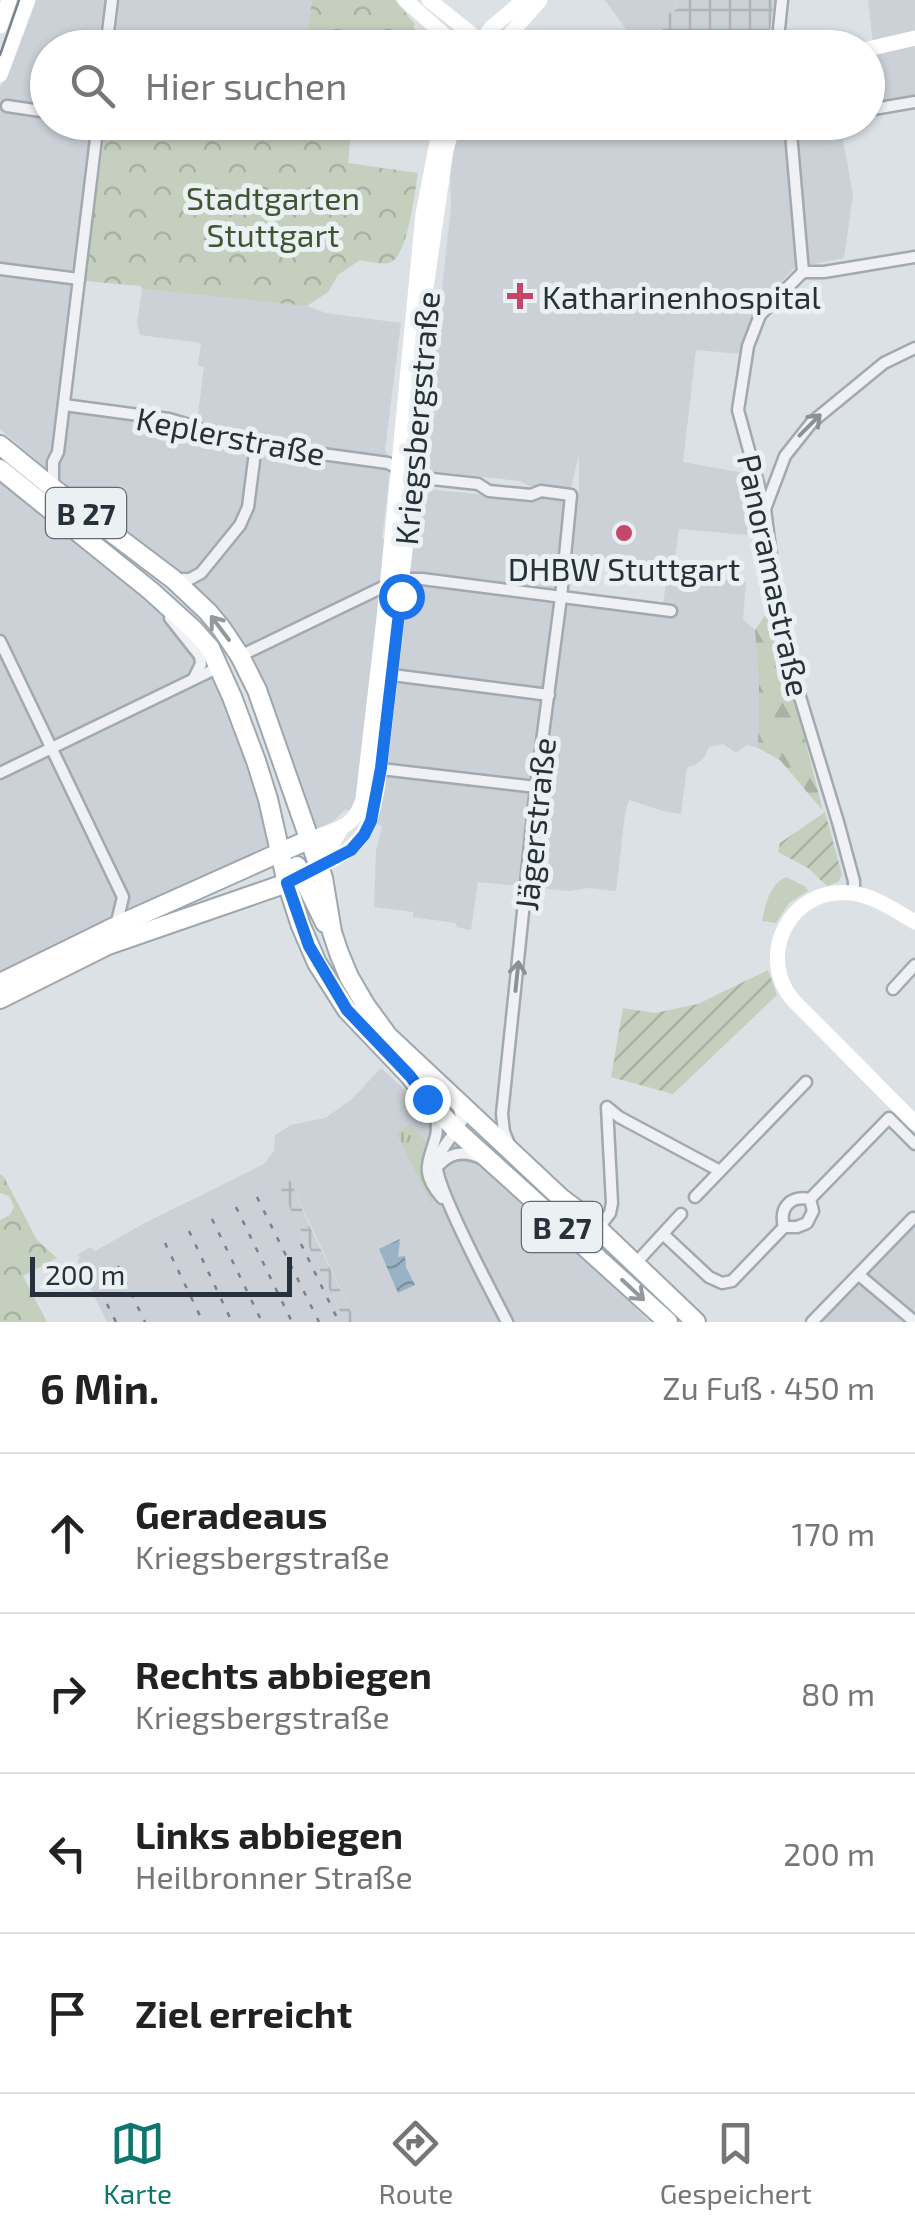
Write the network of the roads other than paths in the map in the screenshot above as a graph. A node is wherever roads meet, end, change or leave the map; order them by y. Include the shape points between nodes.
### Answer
1 (9, 0) edge
2 (28, 0) edge
3 (112, 0) edge
4 (405, 0) edge
5 (429, 0) edge
6 (524, 0) edge
7 (540, 0) edge
8 (782, 0) edge
9 (0, 26) edge
10 (434, 27) junction
11 (108, 30) edge
12 (435, 30) edge
13 (438, 30) edge
14 (464, 30) edge
15 (490, 30) edge
16 (514, 30) edge
17 (780, 30) edge
18 (915, 38) edge
19 (885, 45) edge
20 (0, 75) edge
21 (915, 102) edge
22 (6, 106) dead end
23 (885, 107) edge
24 (30, 109) edge
25 (96, 140) edge
26 (437, 140) edge
27 (449, 140) edge
28 (792, 140) edge
29 (915, 257) edge
30 (0, 269) edge
31 (803, 272) junction
32 (80, 279) junction
33 (915, 348) edge
34 (64, 405) junction
35 (0, 445) edge
36 (256, 445) junction
37 (53, 462) junction
38 (398, 467) junction
39 (0, 469) edge
40 (28, 469) junction
41 (414, 476) junction
42 (54, 489) junction
43 (570, 494) joint
44 (764, 510) junction
45 (202, 573) junction
46 (173, 578) junction
47 (403, 579) junction
48 (386, 585) junction
49 (560, 597) junction
50 (198, 601) junction
51 (172, 611) junction
52 (671, 611) dead end
53 (0, 642) edge
54 (240, 656) junction
55 (220, 667) junction
56 (392, 675) junction
57 (251, 677) junction
58 (194, 679) junction
59 (549, 696) junction
60 (51, 749) junction
61 (381, 768) junction
62 (0, 774) edge
63 (536, 787) junction
64 (274, 824) junction
65 (351, 850) junction
66 (298, 862) junction
67 (255, 864) junction
68 (232, 874) junction
69 (326, 889) junction
70 (854, 893) junction
71 (124, 897) junction
72 (238, 897) junction
73 (157, 908) junction
74 (295, 910) junction
75 (915, 922) edge
76 (116, 926) junction
77 (332, 932) junction
78 (915, 965) edge
79 (0, 984) edge
80 (893, 988) dead end
81 (0, 999) edge
82 (806, 1082) dead end
83 (915, 1123) edge
84 (457, 1126) junction
85 (915, 1144) edge
86 (512, 1152) junction
87 (493, 1164) junction
88 (436, 1168) junction
89 (720, 1172) junction
90 (695, 1197) dead end
91 (810, 1199) junction
92 (449, 1206) junction
93 (680, 1214) dead end
94 (913, 1218) edge
95 (784, 1227) junction
96 (598, 1229) junction
97 (662, 1234) junction
98 (635, 1264) junction
99 (858, 1275) junction
100 (507, 1322) edge
101 (668, 1322) edge
102 (696, 1322) edge
103 (812, 1322) edge
104 (915, 1322) edge

1 - 9 main road
2 - 20 main road
3 - 11 street
4 - 10 main road
5 - 14 main road
6 - 15 main road
7 - 16 main road
8 - 17 street
10 - 12 main road
10 - 13 main road
18 - 19 main road
21 - 23 street
22 - 24 street
25 - 32 street
26 - 38 main road, Kriegsbergstraße
27 - 41 main road, Kriegsbergstraße via 422,325 427,357
28 - 31 street
29 - 31 street
30 - 32 street
31 - 44 street, Panoramastraße via 760,315 740,390 738,410
32 - 34 street
44 -> 33 street via 784,456 812,422 884,363
34 - 36 street, Keplerstraße via 169,419
34 - 37 street
35 - 40 main road, B 27
36 - 38 street, Keplerstraße
36 - 45 street via 246,514
37 - 40 street
37 - 42 street
38 - 41 street, Keplerstraße
38 - 48 main road, Kriegsbergstraße
39 - 51 main road, B 27
40 - 42 main road, B 27
41 - 43 street, Keplerstraße via 478,484 489,492
41 - 47 main road, Kriegsbergstraße
42 - 46 main road, B 27
43 - 49 street, Jägerstraße
44 - 70 street, Panoramastraße via 792,674
45 - 46 street
45 - 50 street
46 - 50 main road, B 27
47 - 48 street
47 - 49 street
47 - 56 main road, Kriegsbergstraße
48 - 54 street
48 - 66 main road, Kriegsbergstraße via 362,798 352,820
49 - 52 street
49 - 59 street, Jägerstraße
50 - 51 main road via 189,612
54 -> 50 main road, B 27
51 - 55 main road, B 27 via 202,638
51 - 58 street via 168,616 200,656
53 - 60 street
54 - 57 main road, B 27
55 - 57 main road
55 - 58 street
55 - 64 main road, B 27
56 - 59 street
56 - 61 main road, Kriegsbergstraße
57 - 66 main road, B 27
58 - 60 street
59 - 63 street, Jägerstraße
60 - 62 street
60 - 71 street
61 - 63 street
61 - 65 main road, Kriegsbergstraße via 371,821
86 -> 63 street, Jägerstraße via 502,1114
64 - 66 main road, B 27
64 - 67 main road
65 - 66 main road
65 - 69 main road, Kriegsbergstraße
66 - 67 main road
66 - 69 main road, B 27
66 - 72 main road
66 - 74 main road, B 27
66 - 77 main road
67 - 68 main road
68 - 72 main road via 240,882
68 - 73 main road
69 - 77 main road, B 27
70 - 75 main road
70 - 83 main road via 818,897 797,910 778,946 780,980
71 - 73 street
71 - 76 street
72 - 74 main road via 272,897
72 - 81 main road via 108,945
73 - 76 main road
74 - 84 main road, B 27 via 347,1010
76 - 79 main road
77 - 84 main road, B 27 via 376,1022 454,1098
78 - 80 street
82 - 89 street
84 - 86 main road, B 27
84 - 87 main road, B 27
84 - 88 street
84 - 92 street via 428,1160 428,1178
85 - 91 street via 889,1118
86 - 96 main road, B 27
87 - 88 street via 452,1154
87 -> 101 main road, B 27
88 - 92 street
89 - 90 street
89 - 96 street via 607,1107 612,1203
91 - 95 street via 786,1205
91 - 95 street via 807,1223
92 - 100 street
93 - 97 street
94 - 99 street
95 - 97 street via 722,1284
96 - 98 main road, B 27
97 - 98 street
98 - 102 main road, B 27
99 - 103 street
99 - 104 street

